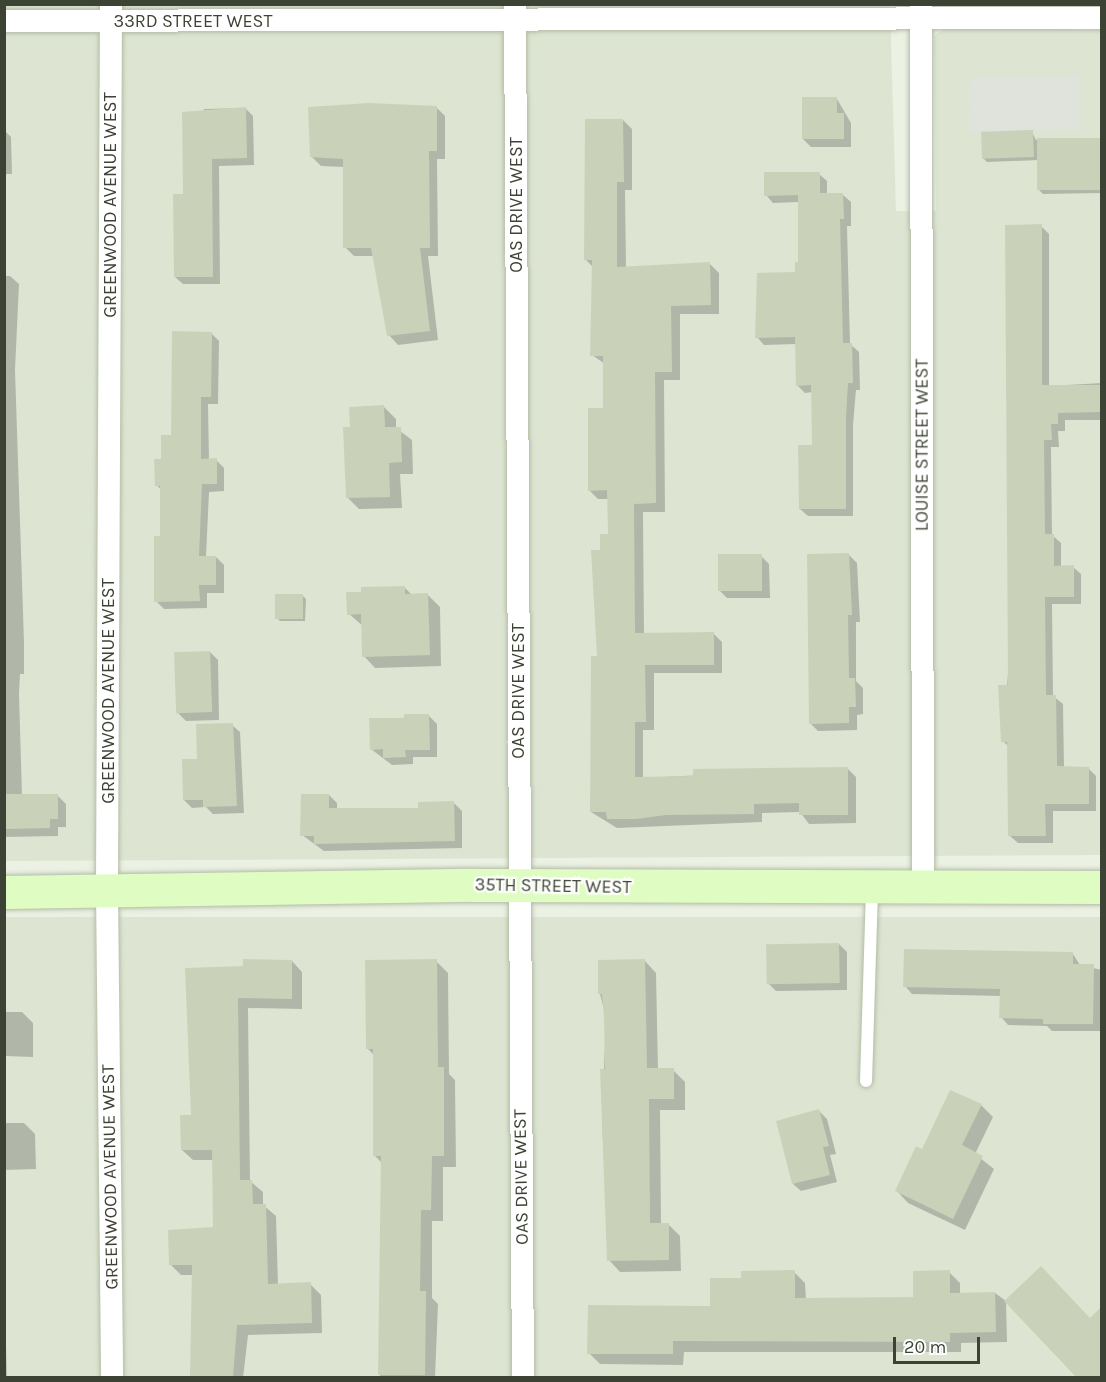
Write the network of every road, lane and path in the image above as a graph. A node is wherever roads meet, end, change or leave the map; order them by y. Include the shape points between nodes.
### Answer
1 (515, 11) edge
2 (921, 11) edge
3 (111, 13) edge
4 (1101, 18) edge
5 (4, 21) edge
6 (923, 885) junction
7 (872, 886) junction
8 (519, 887) junction
9 (1101, 887) edge
10 (107, 890) junction
11 (4, 892) edge
12 (866, 1081) dead end
13 (112, 1377) edge
14 (523, 1377) edge

1 - 2 street, 33RD STREET WEST
1 - 3 street, 33RD STREET WEST
1 - 8 street, OAS DRIVE WEST
2 - 4 street, 33RD STREET WEST
2 - 6 street, LOUISE STREET WEST
3 - 5 street, 33RD STREET WEST
3 - 10 street, GREENWOOD AVENUE WEST
6 - 7 street, 35TH STREET WEST
6 - 9 street, 35TH STREET WEST
7 - 8 street, 35TH STREET WEST
7 - 12 lane
8 - 10 street, 35TH STREET WEST
8 - 14 street, OAS DRIVE WEST
10 - 11 street, 35TH STREET WEST
10 - 13 street, GREENWOOD AVENUE WEST

